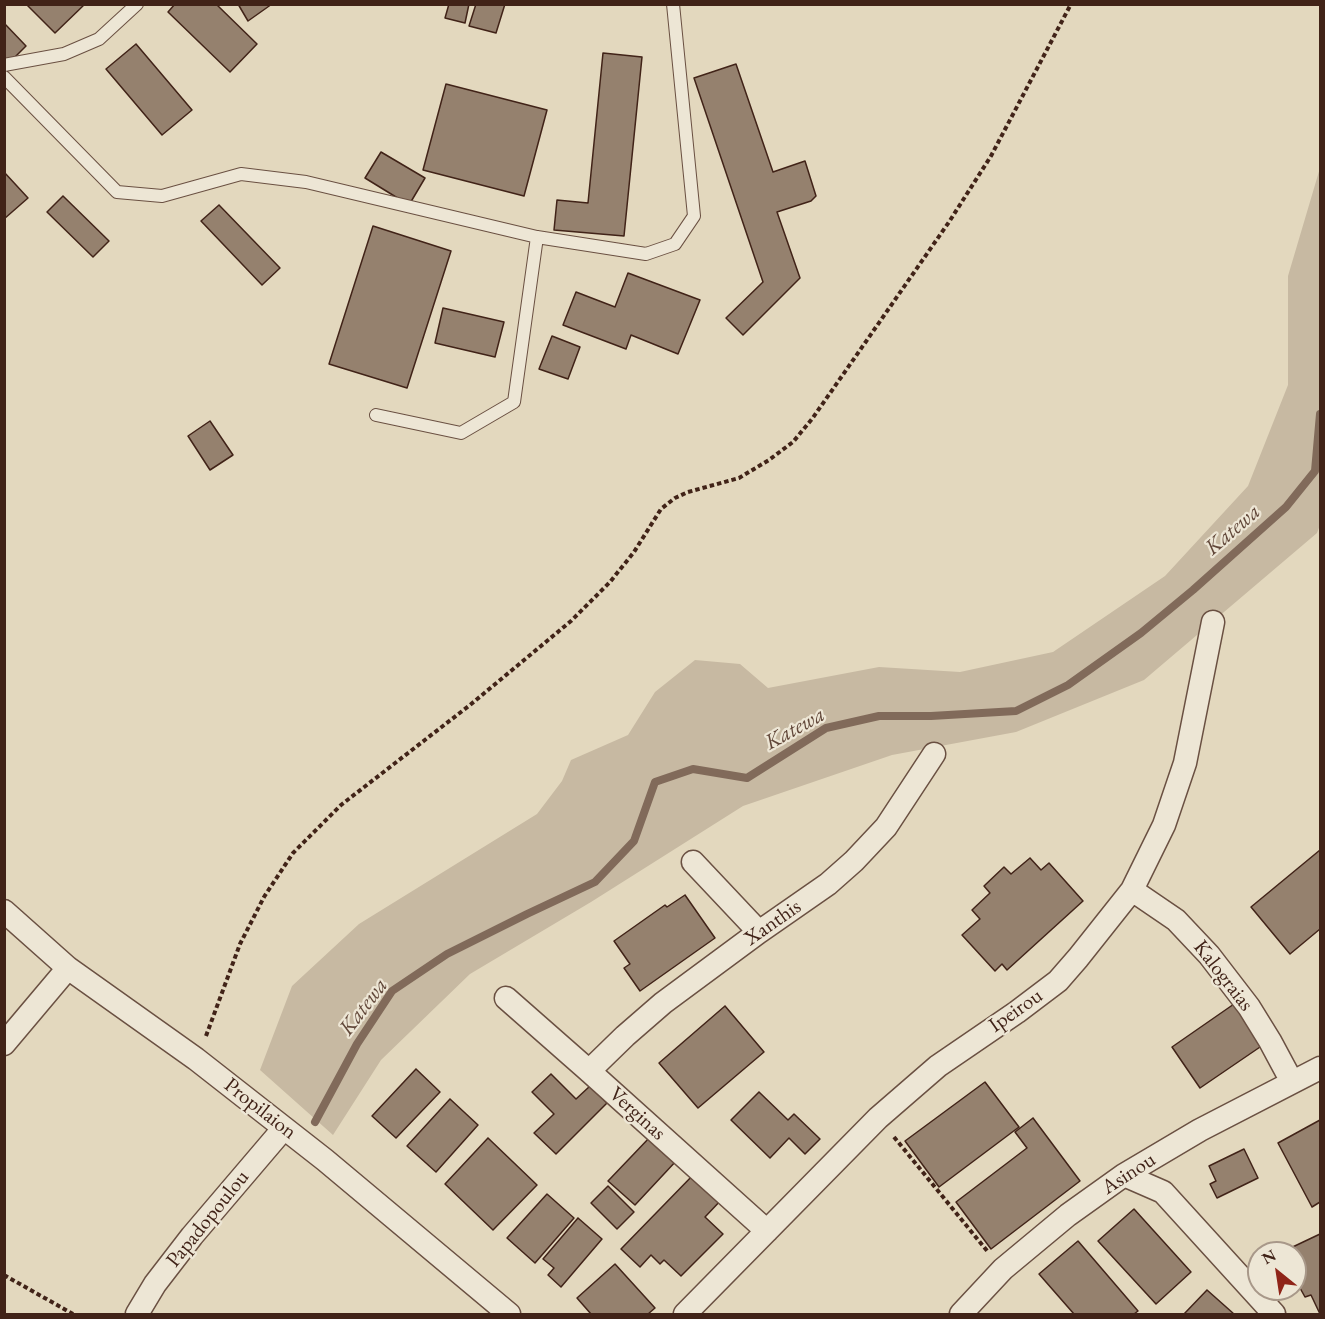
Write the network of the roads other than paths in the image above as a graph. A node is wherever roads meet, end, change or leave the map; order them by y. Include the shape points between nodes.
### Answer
1 (137, 4) edge
2 (673, 4) edge
3 (4, 65) edge
4 (4, 77) edge
5 (537, 237) junction
6 (376, 415) dead end
7 (1213, 622) dead end
8 (934, 754) dead end
9 (693, 862) dead end
10 (1132, 890) junction
11 (4, 911) edge
12 (759, 932) junction
13 (68, 968) junction
14 (506, 999) dead end
15 (4, 1044) edge
16 (1320, 1068) edge
17 (589, 1071) junction
18 (1292, 1082) junction
19 (284, 1128) junction
20 (1124, 1175) junction
21 (767, 1231) junction
22 (137, 1314) edge
23 (509, 1314) edge
24 (685, 1314) edge
25 (961, 1314) edge
26 (1274, 1314) edge

1 - 3 lane via 99,39 64,54
2 - 5 lane via 694,216 675,244 646,254
4 - 5 lane via 117,192 162,196 241,174 306,182
5 - 6 lane via 514,402 461,433
7 - 10 street, Ipeirou via 1185,763 1164,825
8 - 12 street, Xanthis via 886,827 855,861
9 - 12 street
10 - 18 street, Kalograias via 1176,920 1209,956 1249,1007
10 - 21 street, Ipeirou via 1058,981 938,1066 878,1118
11 - 13 street, Propilaion
12 - 17 street, Xanthis via 663,1003
13 - 15 street
13 - 19 street, Propilaion via 196,1059
14 - 17 street, Verginas
16 - 18 street, Asinou
17 - 21 street, Verginas
18 - 20 street, Asinou
19 - 22 street, Papadopoulou via 192,1236
19 - 23 street, Propilaion
20 - 25 street, Asinou via 1003,1269
20 - 26 street via 1163,1192
21 - 24 street, Ipeirou

